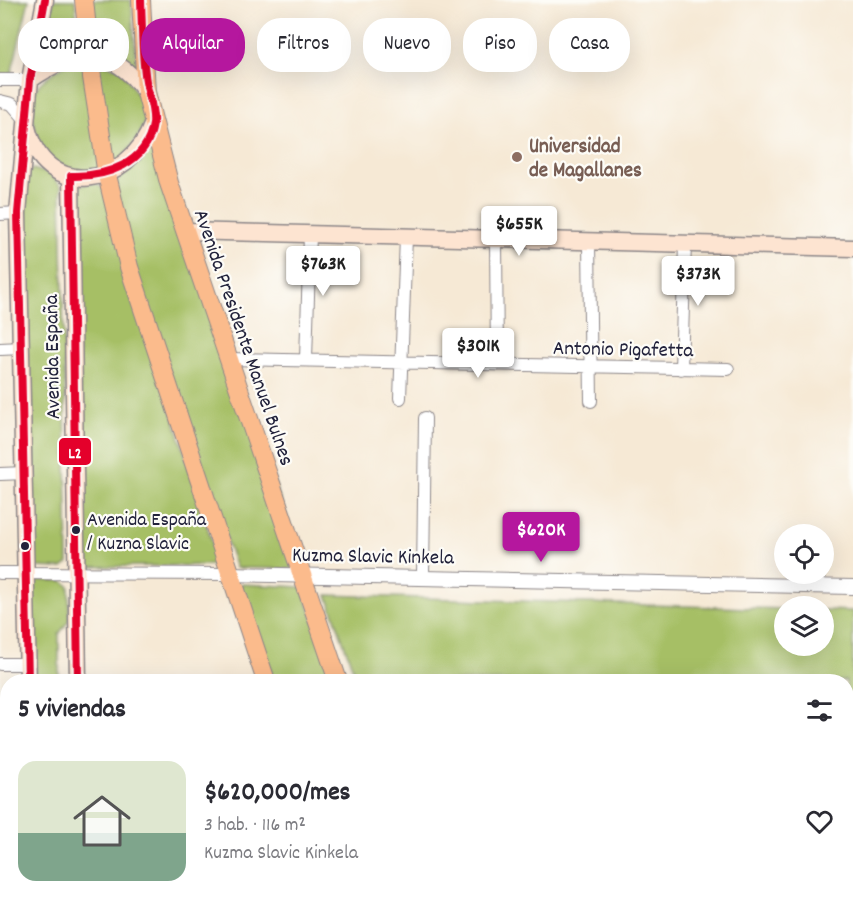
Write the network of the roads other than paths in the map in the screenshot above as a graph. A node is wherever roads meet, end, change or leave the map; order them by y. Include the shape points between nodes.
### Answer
1 (45, 0) edge
2 (84, 0) edge
3 (141, 0) edge
4 (86, 18) edge
5 (43, 72) edge
6 (92, 72) edge
7 (129, 72) edge
8 (30, 80) junction
9 (0, 81) edge
10 (146, 92) junction
11 (0, 101) edge
12 (26, 120) junction
13 (153, 123) junction
14 (107, 175) junction
15 (71, 176) junction
16 (18, 213) junction
17 (0, 214) edge
18 (186, 231) junction
19 (310, 234) junction
20 (406, 237) junction
21 (496, 239) junction
22 (589, 241) junction
23 (685, 244) junction
24 (853, 248) edge
25 (22, 348) junction
26 (0, 349) edge
27 (229, 359) junction
28 (306, 359) junction
29 (401, 362) junction
30 (497, 364) junction
31 (591, 366) junction
32 (681, 369) junction
33 (728, 369) dead end
34 (400, 399) dead end
35 (591, 401) dead end
36 (425, 418) dead end
37 (25, 473) junction
38 (0, 474) edge
39 (0, 573) edge
40 (25, 573) junction
41 (77, 574) junction
42 (229, 574) junction
43 (302, 574) junction
44 (423, 576) junction
45 (853, 587) edge
46 (0, 664) edge
47 (28, 664) junction
48 (28, 674) edge
49 (78, 674) edge
50 (264, 674) edge
51 (336, 674) edge

1 - 8 main road, Avenida España
2 - 4 main road
3 - 10 main road, Avenida Presidente Manuel Bulnes
5 - 8 main road
6 - 14 main road
7 - 10 main road
8 - 9 street
8 - 12 main road, Avenida España
10 - 13 main road, Avenida Presidente Manuel Bulnes
11 - 12 street via 12,104
12 - 15 main road via 31,140 43,159
12 - 16 main road, Avenida España
13 - 14 main road via 138,152
13 - 18 main road, Avenida Presidente Manuel Bulnes
14 - 15 main road
14 - 42 main road via 129,267
15 - 41 main road, Avenida España
16 - 17 street
16 - 25 main road, Avenida España
18 - 19 main road
18 - 27 main road, Avenida Presidente Manuel Bulnes
19 - 20 main road
19 - 28 street
20 - 21 main road
20 - 29 street
21 - 22 main road
21 - 30 street
22 - 23 main road
22 - 31 street
23 - 24 main road
23 - 32 street
25 - 26 street
25 - 37 main road, Avenida España
27 - 28 street, Antonio Pigafetta
27 - 43 main road, Avenida Presidente Manuel Bulnes
28 - 29 street, Antonio Pigafetta
29 - 30 street, Antonio Pigafetta
29 - 34 street
30 - 31 street, Antonio Pigafetta
31 - 32 street, Antonio Pigafetta
31 - 35 street
32 - 33 street, Antonio Pigafetta
36 - 44 street
37 - 38 street
37 - 40 main road, Avenida España
39 - 40 street, Kuzma Slavic Kinkela
40 - 41 street, Kuzma Slavic Kinkela
40 - 47 main road, Avenida España
41 - 42 street, Kuzma Slavic Kinkela
41 - 49 main road, Avenida España
42 - 43 street, Kuzma Slavic Kinkela
42 - 50 main road
43 - 44 street, Kuzma Slavic Kinkela
43 - 51 main road, Avenida Presidente Manuel Bulnes
44 - 45 street, Kuzma Slavic Kinkela
46 - 47 street
47 - 48 main road, Avenida España

